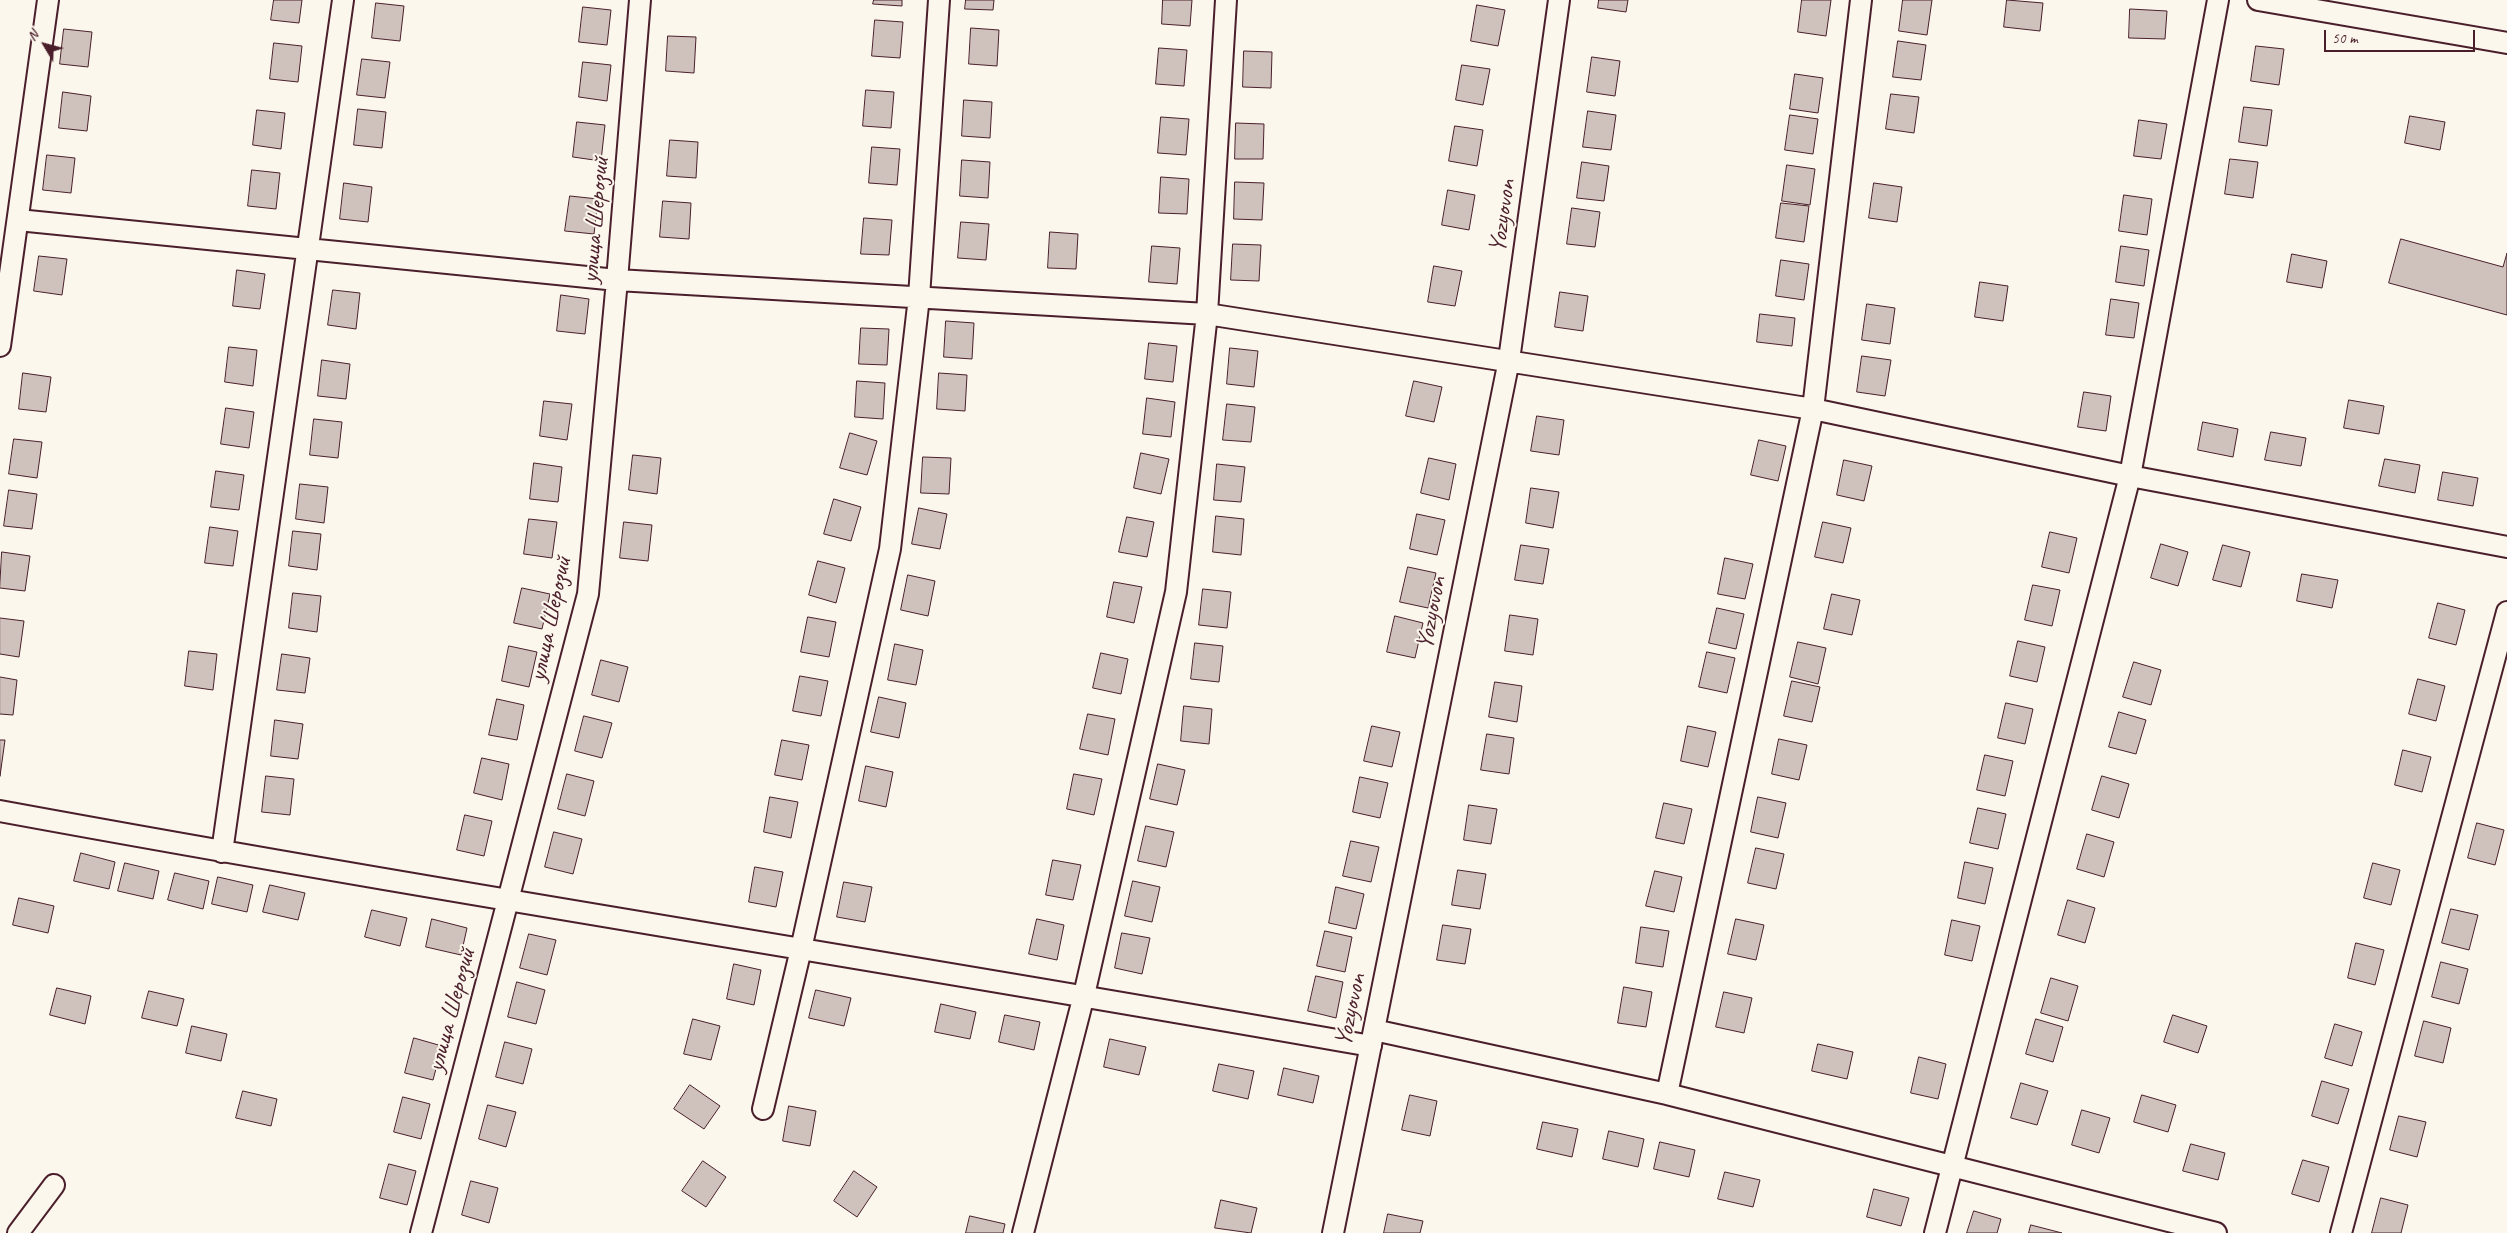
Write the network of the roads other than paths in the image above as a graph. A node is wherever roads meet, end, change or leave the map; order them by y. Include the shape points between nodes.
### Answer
1 (48, 0) edge
2 (343, 0) edge
3 (640, 0) edge
4 (939, 0) edge
5 (1226, 0) edge
6 (1559, 0) edge
7 (1861, 0) edge
8 (2218, 0) edge
9 (2258, 0) edge
10 (2507, 43) edge
11 (18, 220) junction
12 (306, 249) junction
13 (617, 280) junction
14 (919, 298) junction
15 (1207, 314) junction
16 (0, 346) edge
17 (1509, 360) junction
18 (1813, 409) junction
19 (2130, 476) junction
20 (2507, 547) edge
21 (2507, 612) edge
22 (0, 811) edge
23 (222, 852) junction
24 (508, 902) junction
25 (801, 949) junction
26 (1084, 995) junction
27 (1373, 1038) junction
28 (1668, 1094) junction
29 (763, 1109) dead end
30 (1954, 1168) junction
31 (54, 1185) dead end
32 (18, 1233) edge
33 (421, 1233) edge
34 (1023, 1233) edge
35 (1333, 1233) edge
36 (1936, 1233) edge
37 (2216, 1233) edge
38 (2341, 1233) edge

1 - 11 street
2 - 12 street
3 - 13 street, улица Шерозий
4 - 14 street
5 - 15 street
6 - 17 street, Yozyovon
7 - 18 street
8 - 19 street
9 - 10 street
11 - 12 street
11 - 16 street
12 - 13 street
12 - 23 street
13 - 14 street
13 - 24 street, улица Шерозий via 588,594
14 - 15 street
14 - 25 street via 890,549
15 - 17 street
15 - 26 street via 1176,592
17 - 18 street
17 - 27 street, Yozyovon
18 - 19 street
18 - 28 street
19 - 20 street
19 - 30 street
21 - 38 street
22 - 23 street
23 - 24 street
24 - 25 street
24 - 33 street, улица Шерозий
25 - 26 street
25 - 29 street
26 - 27 street
26 - 34 street
27 - 28 street
27 - 35 street, Yozyovon
28 - 30 street
30 - 36 street
30 - 37 street
31 - 32 street

